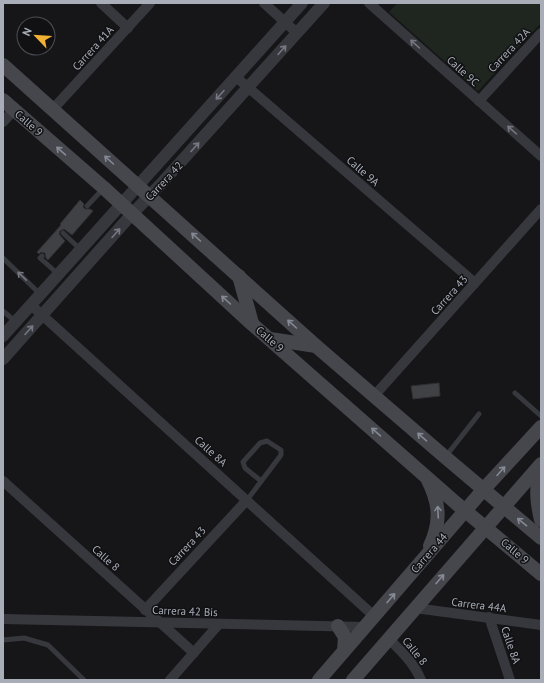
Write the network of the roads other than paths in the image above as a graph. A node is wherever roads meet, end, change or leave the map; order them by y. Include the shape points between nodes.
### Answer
1 (101, 3) edge
2 (150, 3) edge
3 (264, 3) edge
4 (302, 3) edge
5 (324, 3) edge
6 (369, 3) edge
7 (285, 22) junction
8 (128, 28) junction
9 (297, 33) junction
10 (541, 33) edge
11 (3, 65) edge
12 (236, 77) junction
13 (248, 87) junction
14 (3, 100) edge
15 (479, 101) junction
16 (14, 110) junction
17 (53, 110) junction
18 (3, 122) edge
19 (541, 156) edge
20 (138, 186) junction
21 (104, 188) junction
22 (150, 196) junction
23 (121, 204) junction
24 (87, 206) dead end
25 (541, 209) edge
26 (132, 214) junction
27 (63, 232) dead end
28 (80, 250) junction
29 (42, 256) dead end
30 (3, 258) edge
31 (58, 274) junction
32 (239, 276) junction
33 (475, 283) junction
34 (40, 294) junction
35 (31, 305) junction
36 (3, 311) edge
37 (42, 315) junction
38 (16, 322) junction
39 (252, 324) junction
40 (3, 336) edge
41 (270, 339) junction
42 (316, 346) junction
43 (3, 359) edge
44 (515, 393) dead end
45 (374, 396) junction
46 (479, 414) dead end
47 (541, 416) edge
48 (541, 427) edge
49 (445, 457) junction
50 (541, 464) edge
51 (541, 470) edge
52 (426, 476) junction
53 (3, 481) edge
54 (261, 481) junction
55 (484, 490) junction
56 (247, 500) junction
57 (503, 507) junction
58 (466, 511) junction
59 (541, 520) edge
60 (485, 527) junction
61 (541, 538) edge
62 (422, 561) junction
63 (541, 574) edge
64 (415, 608) junction
65 (145, 610) junction
66 (489, 617) junction
67 (3, 619) edge
68 (158, 621) junction
69 (370, 622) junction
70 (219, 624) junction
71 (541, 625) edge
72 (338, 626) junction
73 (389, 639) junction
74 (3, 640) edge
75 (344, 651) junction
76 (194, 653) junction
77 (84, 680) edge
78 (170, 680) edge
79 (319, 680) edge
80 (353, 680) edge
81 (421, 680) edge
82 (510, 680) edge

1 - 8 street
2 - 8 street, Carrera 41A
3 - 7 street
4 - 7 street, Carrera 42
5 - 9 street, Carrera 42
15 -> 6 street, Calle 9C
7 - 9 street
7 - 12 street, Carrera 42
8 - 17 street, Carrera 41A
13 -> 9 street, Carrera 42
10 - 15 street, Carrera 42A
11 - 17 main road
12 - 13 street, Calle 9A
12 -> 20 street, Carrera 42
22 -> 13 street, Carrera 42
13 - 33 street, Calle 9A
14 - 16 main road, Calle 9
19 -> 15 street, Calle 9C
16 - 18 street
21 -> 16 main road, Calle 9
20 -> 17 main road
20 - 22 main road
20 - 23 street, Carrera 42
21 - 23 main road, Calle 9
21 - 24 lane
22 - 26 street, Carrera 42
32 -> 22 main road
23 - 26 main road, Calle 9
23 - 28 street, Carrera 42
25 - 33 street, Carrera 43
37 -> 26 street, Carrera 42
39 -> 26 main road, Calle 9
27 - 28 lane
28 - 31 street, Carrera 42
29 - 31 lane via 40,258
34 -> 30 lane
31 - 34 street, Carrera 42
32 - 39 main road
42 -> 32 main road
33 - 45 street, Carrera 43
34 - 35 street, Carrera 42
35 - 37 street, Calle 8A
35 - 38 street, Carrera 42
36 - 38 lane
43 -> 37 street, Carrera 42
37 - 56 street, Calle 8A
38 - 40 street, Carrera 42
39 - 41 main road, Calle 9
41 - 42 main road
52 -> 41 main road, Calle 9
42 - 45 main road
44 - 47 lane
49 -> 45 main road
46 - 49 lane
55 -> 48 main road, Carrera 44
49 - 55 main road
50 - 57 main road
51 - 59 main road via 537,493
52 - 58 main road, Calle 9
62 -> 52 main road via 436,534 438,520 437,504
53 - 65 street, Calle 8
54 - 54 lane via 281,455 281,450 267,441 260,443 243,462 245,468
54 - 56 lane
55 - 57 main road
55 - 58 main road, Carrera 44
56 - 65 street, Carrera 43
56 - 69 street, Calle 8A
57 - 60 main road
61 -> 57 main road
58 - 60 main road, Calle 9
58 - 62 main road, Carrera 44
60 - 63 main road, Calle 9
64 -> 60 main road
69 -> 62 main road, Carrera 44
64 - 66 street, Carrera 44A
64 - 73 main road
65 - 68 street, Calle 8
66 - 71 street, Carrera 44A
66 - 82 street, Calle 8A
67 - 68 street, Carrera 42 Bis
68 - 70 street, Carrera 42 Bis
68 - 76 street, Calle 8
69 - 72 street, Carrera 42 Bis
69 - 75 main road, Carrera 44
70 - 72 street, Carrera 42 Bis
70 - 76 street
72 - 75 main road via 345,637
73 - 80 main road
73 - 81 street, Calle 8 via 409,660
74 - 77 lane via 24,638 48,645
75 - 79 main road, Carrera 44
76 - 78 street

